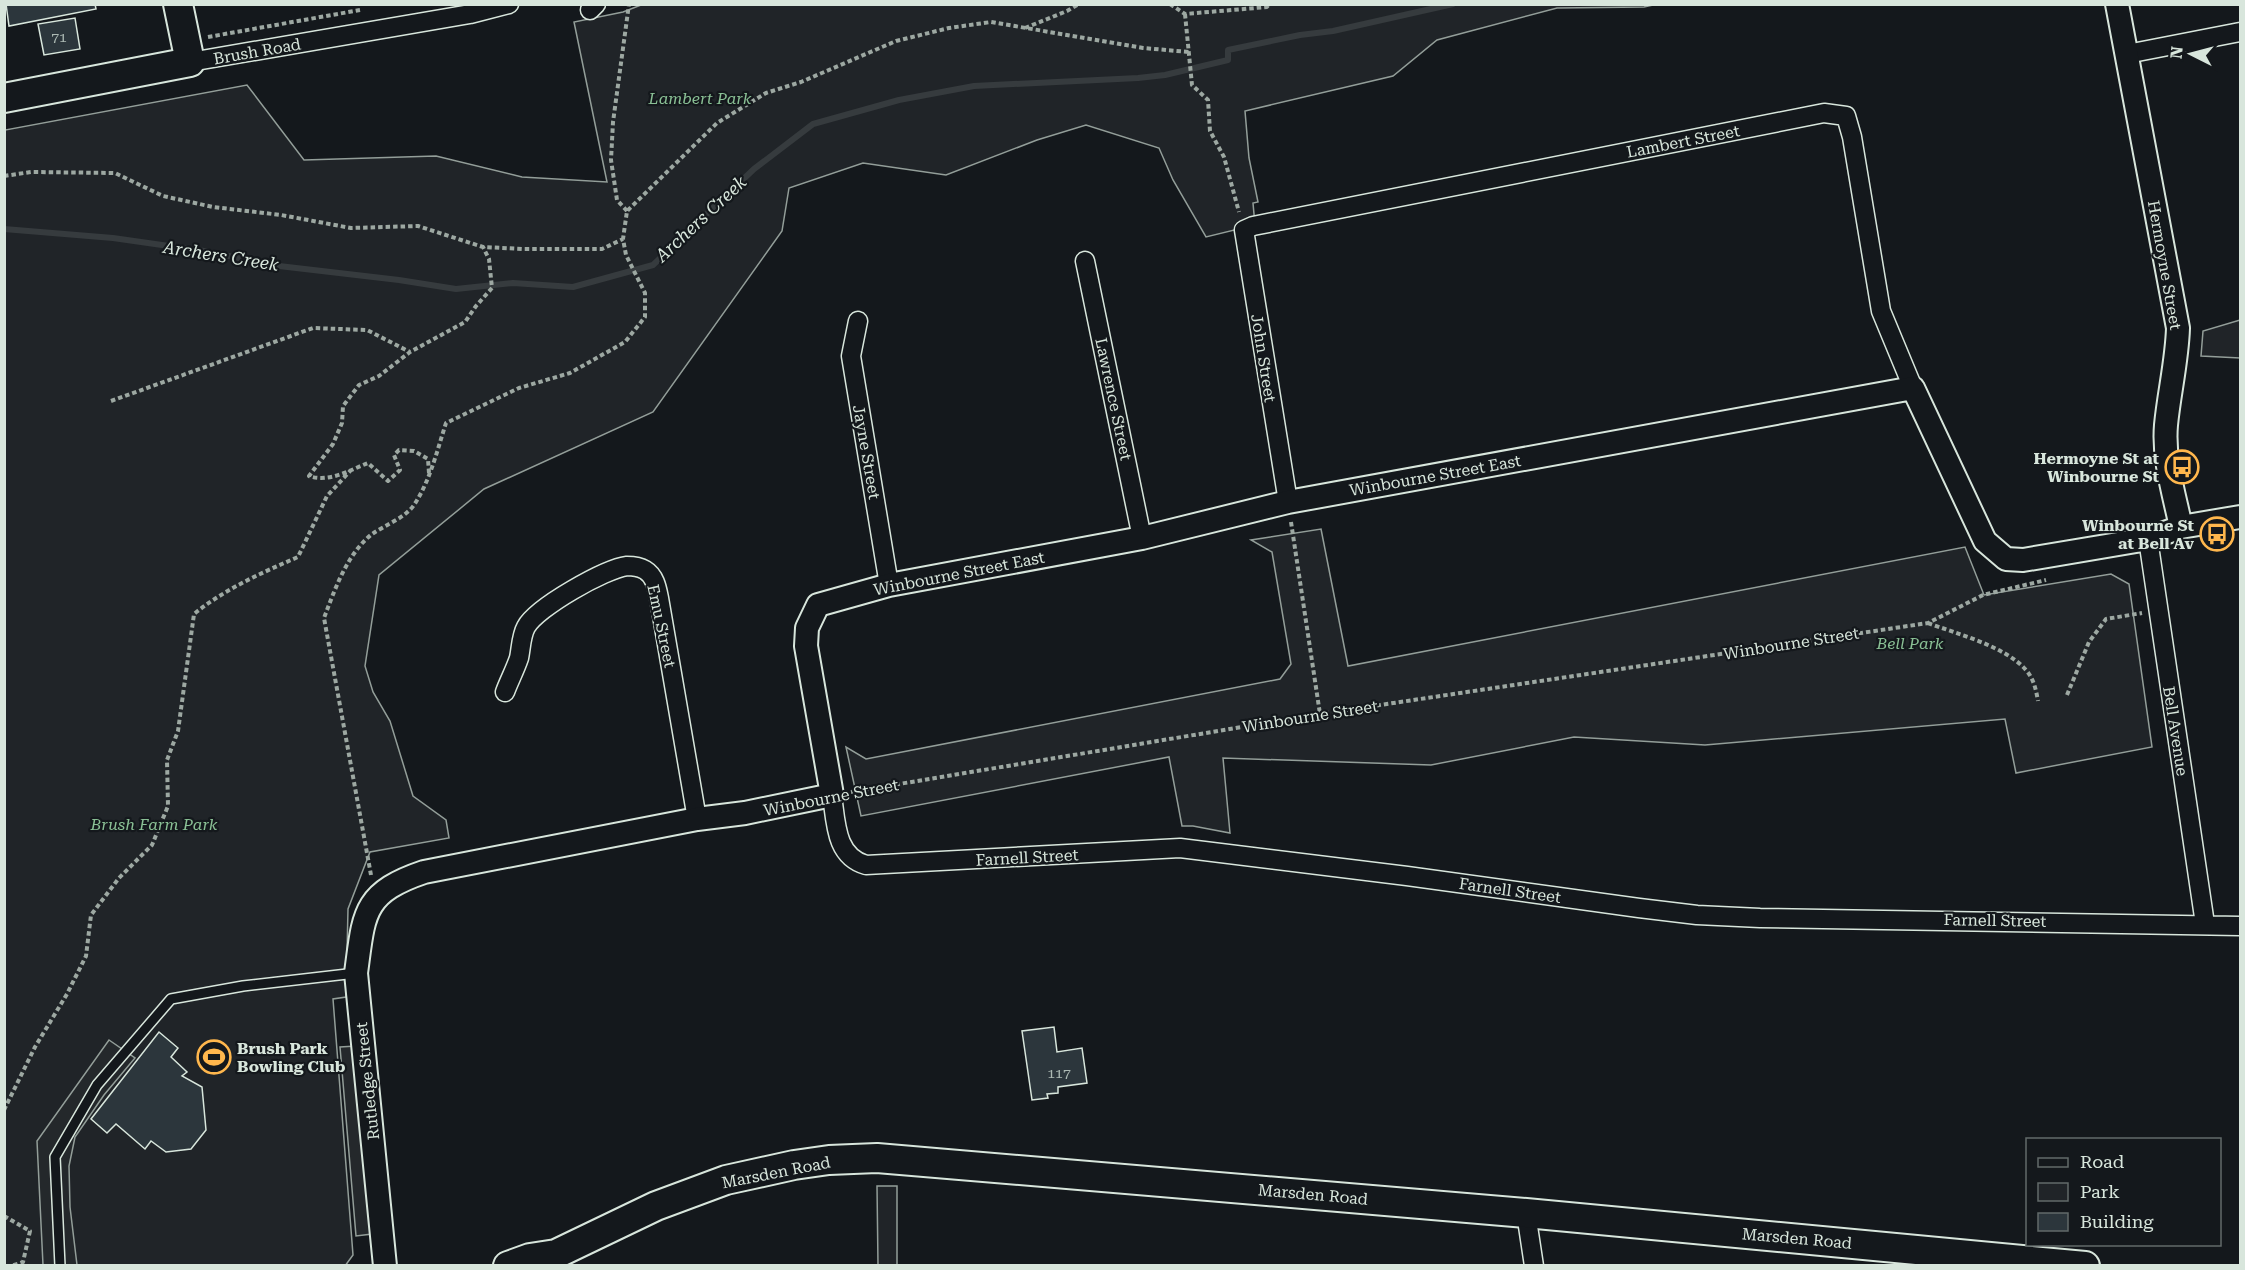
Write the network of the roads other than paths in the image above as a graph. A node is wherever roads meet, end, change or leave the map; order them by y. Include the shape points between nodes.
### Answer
1 (178, 4) edge
2 (509, 4) edge
3 (2117, 4) edge
4 (2241, 32) edge
5 (2127, 54) junction
6 (190, 62) junction
7 (4, 98) edge
8 (1244, 230) joint
9 (1085, 261) dead end
10 (858, 321) dead end
11 (1913, 388) junction
12 (1288, 502) junction
13 (2241, 517) edge
14 (2181, 527) junction
15 (1142, 538) junction
16 (2148, 538) junction
17 (889, 585) junction
18 (505, 692) dead end
19 (832, 795) junction
20 (696, 819) junction
21 (374, 898) joint
22 (2205, 924) junction
23 (2241, 926) edge
24 (356, 973) junction
25 (1526, 1212) junction
26 (551, 1260) edge
27 (60, 1266) edge
28 (385, 1266) edge
29 (508, 1266) edge
30 (1534, 1266) edge
31 (2085, 1266) edge

1 - 6 main road
2 - 6 street, Brush Road
3 - 5 street, Hermoyne Street
4 - 5 street
5 - 14 street, Hermoyne Street via 2178,328 2166,456
6 - 7 main road, Brush Road
8 - 11 street, Lambert Street via 1824,112 1846,116 1881,311
8 - 12 street, John Street
9 - 15 street, Lawrence Street
10 - 17 street, Jayne Street via 850,356
11 - 12 street, Winbourne Street East
11 - 16 street via 1985,541 2006,559 2023,560
12 - 15 street, Winbourne Street East
13 - 14 street
14 - 16 street
15 - 17 street, Winbourne Street East
16 - 22 street, Bell Avenue
17 - 19 street, Winbourne Street East via 818,604 807,628 806,646
18 - 20 street, Emu Street via 518,661 525,628 534,617 612,570 628,566 648,572 659,598
19 - 20 street, Winbourne Street
19 - 22 street, Farnell Street via 841,846 856,862 866,865 1180,848 1697,915
20 - 21 street, Winbourne Street via 424,872 399,880
21 - 24 street, Rutledge Street via 362,925
22 - 23 street, Farnell Street
24 - 27 lane via 171,999 97,1085 55,1157
24 - 28 street, Rutledge Street
25 - 26 main road, Marsden Road via 866,1158 794,1165 726,1180 657,1206
25 - 30 street
25 - 31 main road, Marsden Road
26 - 29 main road, Marsden Road via 530,1258

